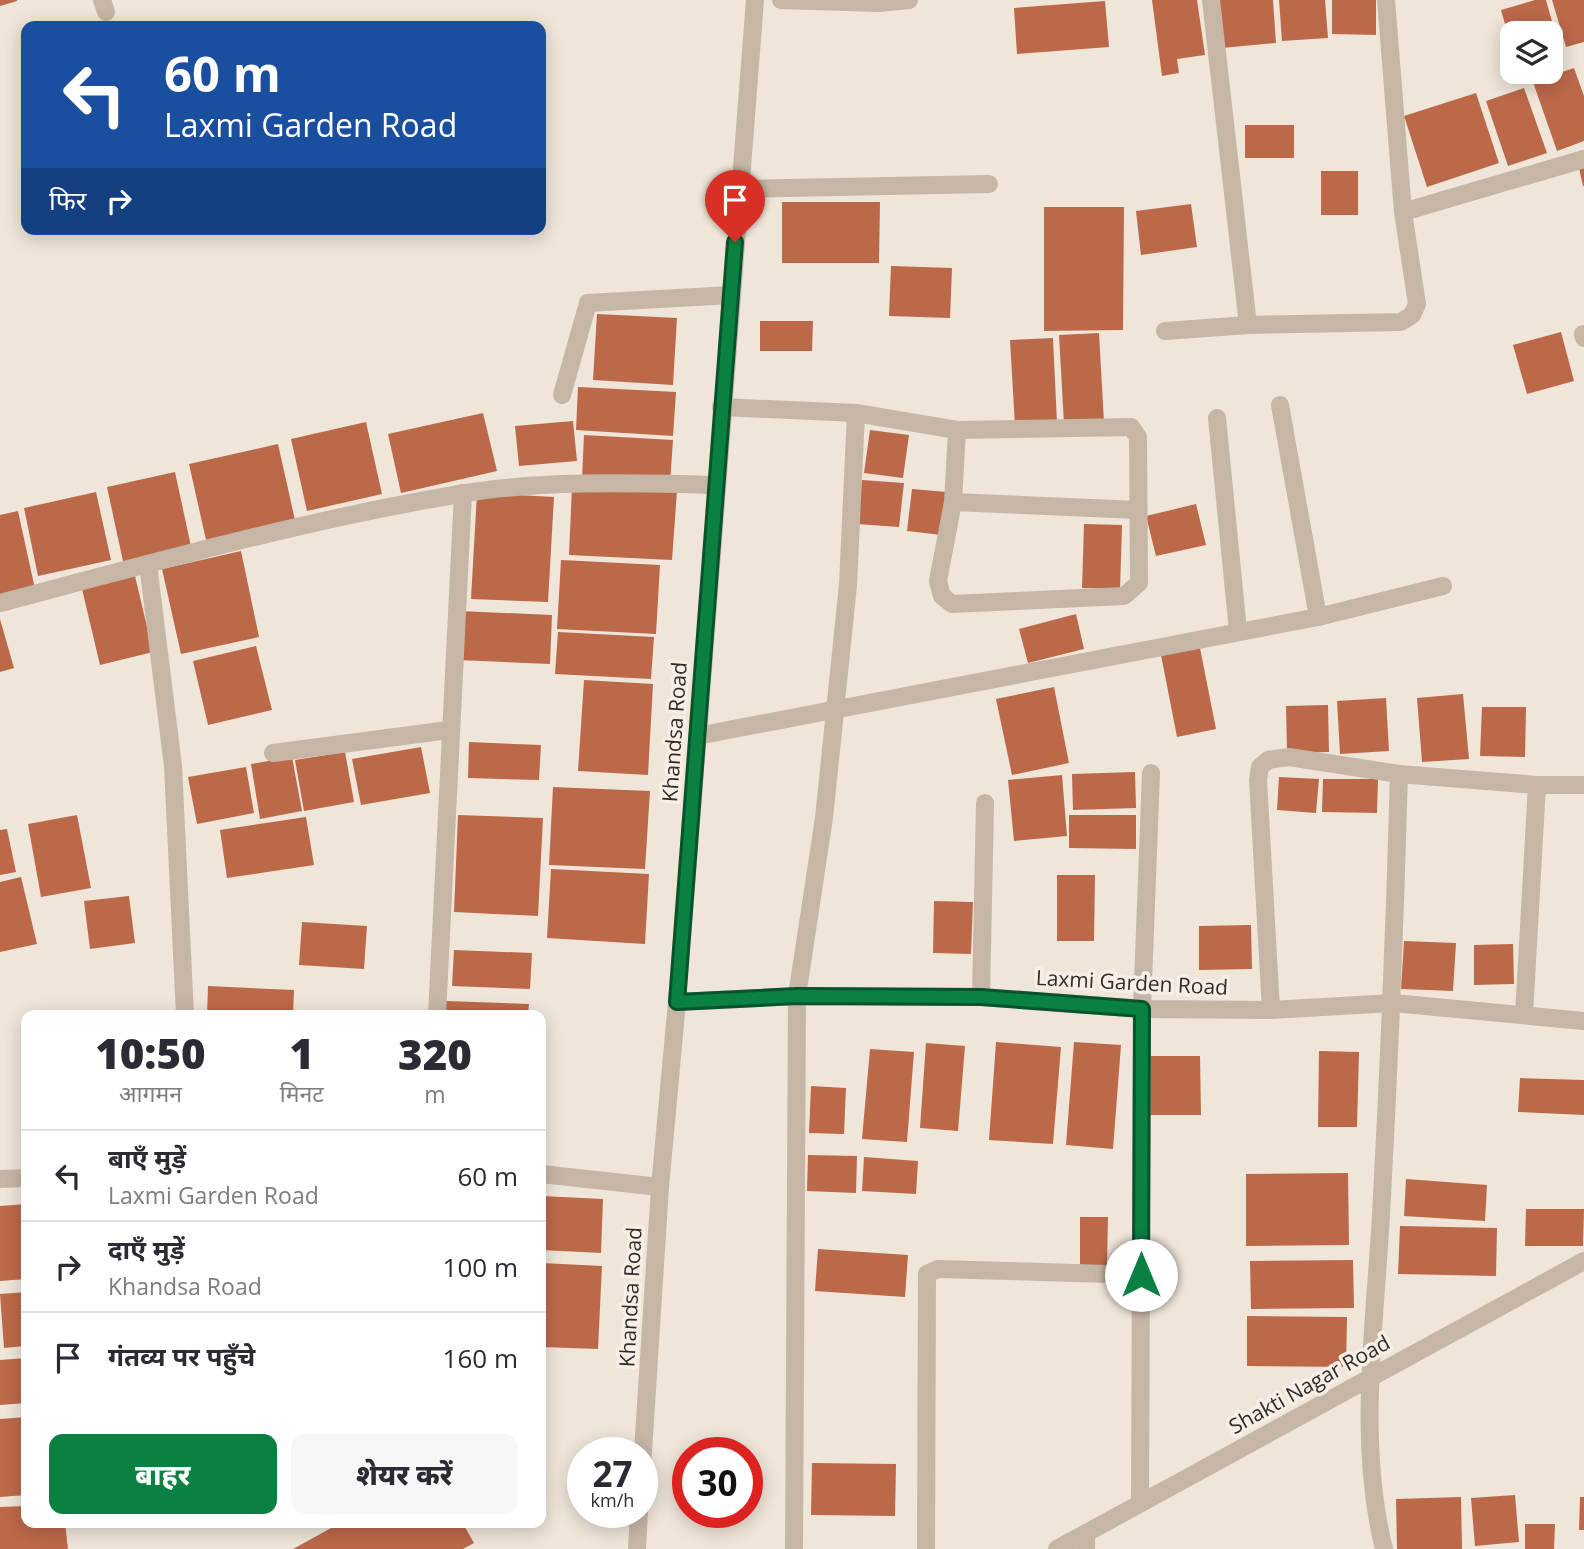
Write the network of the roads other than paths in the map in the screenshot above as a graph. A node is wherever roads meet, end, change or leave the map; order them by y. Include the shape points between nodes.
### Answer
1 (755, 0) edge
2 (781, 0) edge
3 (909, 0) edge
4 (1211, 0) edge
5 (1387, 0) edge
6 (879, 2) edge
7 (1584, 159) edge
8 (989, 184) dead end
9 (739, 189) junction
10 (1403, 212) junction
11 (731, 295) junction
12 (1248, 325) junction
13 (1165, 331) dead end
14 (562, 395) dead end
15 (1280, 405) dead end
16 (721, 407) junction
17 (856, 413) junction
18 (1217, 418) dead end
19 (957, 430) junction
20 (715, 485) junction
21 (463, 493) junction
22 (953, 502) junction
23 (1138, 510) junction
24 (148, 565) junction
25 (1443, 586) dead end
26 (0, 603) edge
27 (1318, 617) junction
28 (1238, 631) junction
29 (835, 710) junction
30 (449, 730) junction
31 (697, 736) junction
32 (273, 753) dead end
33 (1151, 773) dead end
34 (1399, 774) junction
35 (1538, 785) junction
36 (1584, 785) edge
37 (985, 803) dead end
38 (797, 996) junction
39 (981, 997) junction
40 (677, 1002) junction
41 (1393, 1003) junction
42 (1142, 1009) junction
43 (185, 1010) edge
44 (437, 1010) edge
45 (1270, 1010) junction
46 (1524, 1015) junction
47 (1584, 1021) edge
48 (546, 1175) edge
49 (21, 1178) edge
50 (0, 1179) edge
51 (660, 1187) junction
52 (1584, 1261) edge
53 (1141, 1275) junction
54 (1372, 1376) junction
55 (644, 1437) edge
56 (1140, 1503) junction
57 (638, 1528) edge
58 (1086, 1541) edge
59 (637, 1549) edge
60 (794, 1549) edge
61 (926, 1549) edge
62 (1057, 1549) edge
63 (1384, 1549) edge

1 - 9 street, Khandsa Road
2 - 6 street
3 - 6 street
4 - 12 street
5 - 10 street
7 - 10 street
8 - 9 street
9 - 11 street, Khandsa Road
10 - 12 street via 1417,304 1407,319
11 - 14 street via 588,303
11 - 16 street, Khandsa Road
12 - 13 street
15 - 27 street
16 - 17 street
16 - 20 street, Khandsa Road
17 - 19 street
17 - 29 street via 848,585
18 - 28 street
19 - 22 street
19 - 23 street via 1131,426 1138,437
20 - 21 street via 602,483
20 - 31 street, Khandsa Road
21 - 24 street
21 - 30 street
22 - 23 street
22 - 23 street via 938,581 942,596 952,604 1124,596 1139,583
24 - 26 street
24 - 43 street via 173,766
25 - 27 street
27 - 28 street
28 - 29 street
29 - 31 street
29 - 38 street
30 - 32 street
30 - 44 street
31 - 40 street, Khandsa Road
33 - 42 street
34 - 35 street
34 - 41 street
34 - 45 street via 1289,757 1268,760 1260,767
35 - 36 street
35 - 46 street
37 - 39 street
38 - 39 street, Laxmi Garden Road
38 - 40 street, Laxmi Garden Road
38 - 60 street
39 - 42 street, Laxmi Garden Road
40 - 51 street, Khandsa Road
41 - 45 street, Laxmi Garden Road
41 - 46 street, Laxmi Garden Road
41 - 54 street
42 - 45 street, Laxmi Garden Road
42 - 53 street
46 - 47 street, Laxmi Garden Road
48 - 51 street
49 - 50 street
51 - 55 street, Khandsa Road
52 - 54 street, Shakti Nagar Road
53 - 56 street
53 - 61 street via 938,1269 927,1275
54 - 56 street, Shakti Nagar Road
54 - 63 street via 1370,1469
56 - 58 street, Shakti Nagar Road
57 - 59 street
58 - 62 street, Shakti Nagar Road

